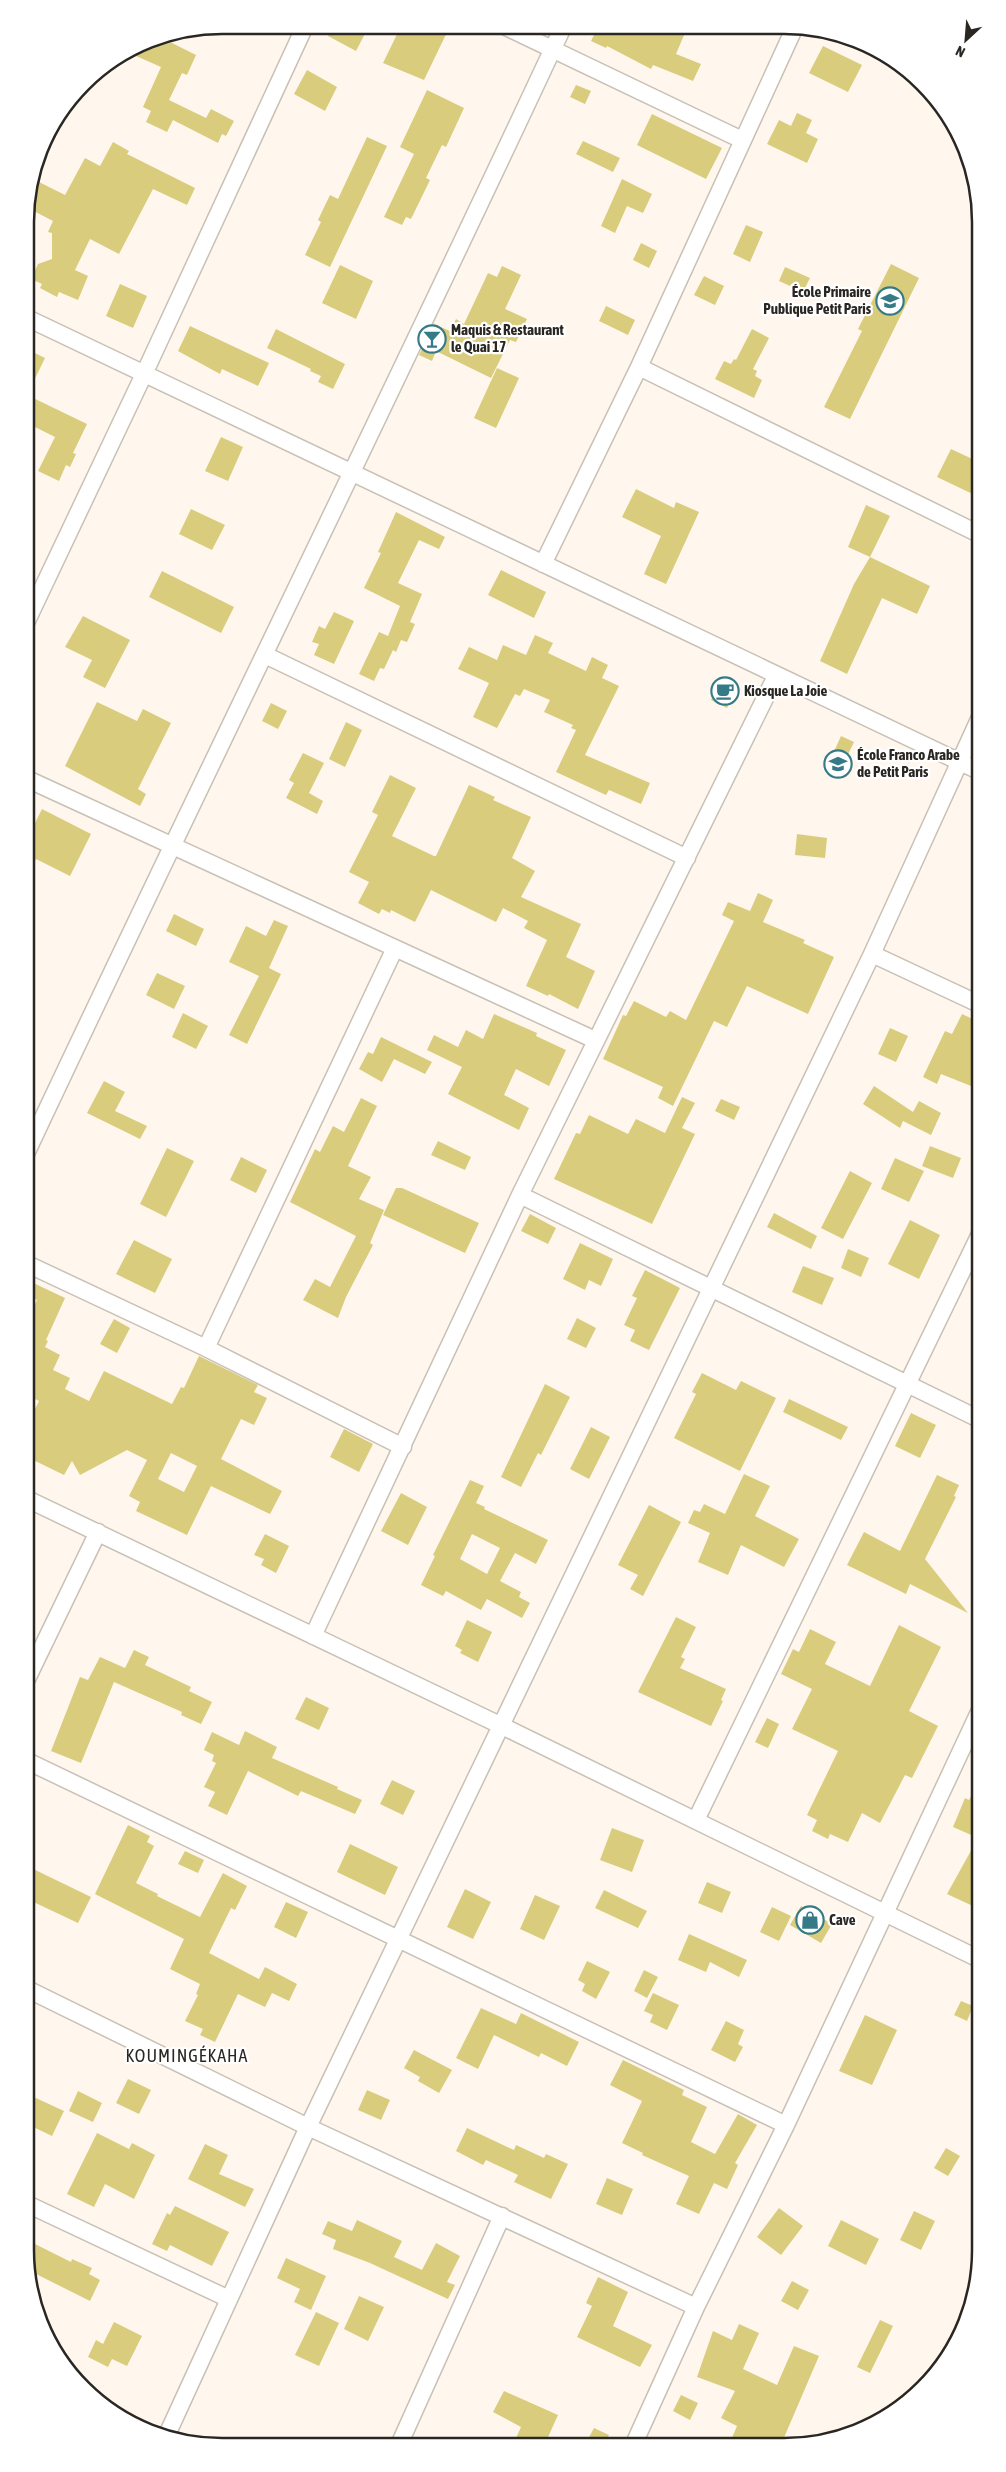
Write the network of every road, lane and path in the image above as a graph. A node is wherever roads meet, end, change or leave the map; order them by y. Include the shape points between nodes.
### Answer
1 (300, 34) edge
2 (521, 34) edge
3 (560, 34) edge
4 (791, 34) edge
5 (552, 49) junction
6 (742, 140) junction
7 (34, 321) edge
8 (639, 367) junction
9 (145, 372) junction
10 (352, 473) junction
11 (972, 531) edge
12 (543, 564) junction
13 (34, 606) edge
14 (265, 655) junction
15 (776, 676) junction
16 (972, 734) edge
17 (959, 762) junction
18 (972, 768) edge
19 (34, 782) edge
20 (171, 845) junction
21 (687, 858) junction
22 (395, 948) junction
23 (872, 954) junction
24 (972, 1001) edge
25 (595, 1040) junction
26 (34, 1137) edge
27 (520, 1195) junction
28 (972, 1250) edge
29 (34, 1267) edge
30 (711, 1287) junction
31 (206, 1348) junction
32 (907, 1384) junction
33 (972, 1416) edge
34 (403, 1447) junction
35 (34, 1502) edge
36 (98, 1532) junction
37 (313, 1636) junction
38 (34, 1664) edge
39 (502, 1726) junction
40 (972, 1727) edge
41 (34, 1764) edge
42 (696, 1820) junction
43 (886, 1912) junction
44 (398, 1939) junction
45 (972, 1955) edge
46 (34, 1992) edge
47 (786, 2125) junction
48 (308, 2127) junction
49 (34, 2208) edge
50 (502, 2216) junction
51 (229, 2299) junction
52 (696, 2308) junction
53 (169, 2431) edge
54 (402, 2438) edge
55 (637, 2438) edge

1 - 9 street
2 - 5 street
3 - 5 street
4 - 6 street
5 - 6 street
5 - 10 street
6 - 8 street
7 - 9 street
8 - 11 street
8 - 12 street
9 - 10 street
9 - 13 street
10 - 12 street
10 - 14 street
12 - 15 street
14 - 20 street
14 - 21 street
15 - 17 street
15 - 21 street
16 - 17 street
17 - 18 street
17 - 23 street
19 - 20 street
20 - 22 street
20 - 26 street
21 - 25 street
22 - 25 street
22 - 31 street
23 - 24 street
23 - 30 street
25 - 27 street
27 - 30 street
27 - 34 street
28 - 32 street
29 - 31 street
30 - 32 street
30 - 39 street
31 - 34 street
32 - 33 street
32 - 42 street
34 - 37 street
35 - 36 street
36 - 37 street
36 - 38 street
37 - 39 street
39 - 42 street
39 - 44 street
40 - 43 street
41 - 44 street
42 - 43 street
43 - 45 street
43 - 47 street
44 - 47 street
44 - 48 street
46 - 48 street
47 - 52 street
48 - 50 street
48 - 51 street
49 - 51 street
50 - 52 street
50 - 54 street
51 - 53 street
52 - 55 street

